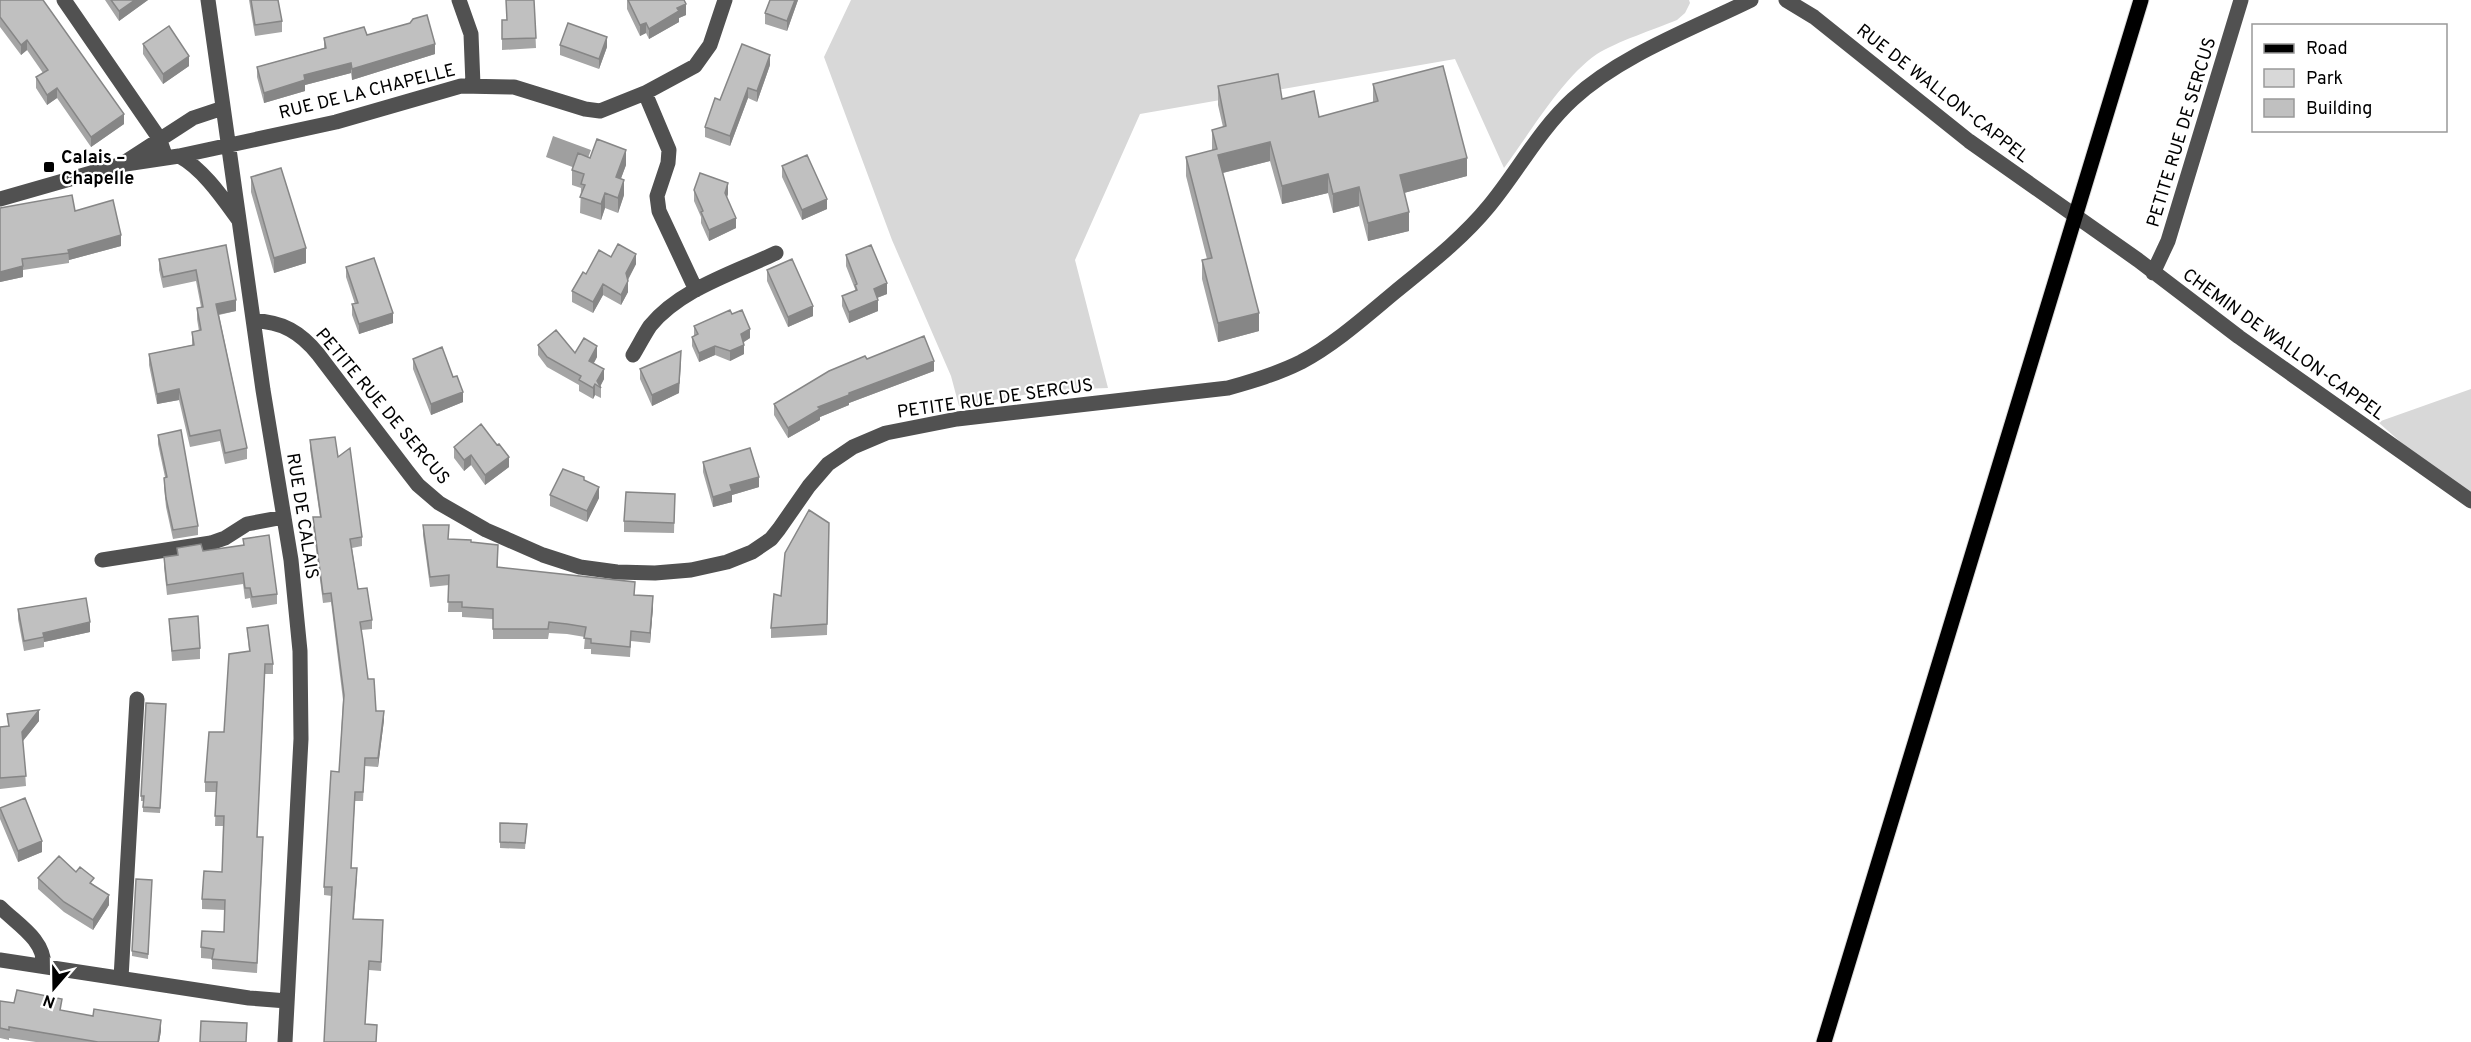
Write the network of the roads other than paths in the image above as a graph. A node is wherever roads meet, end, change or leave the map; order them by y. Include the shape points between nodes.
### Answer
1 (64, 0) edge
2 (208, 0) edge
3 (459, 0) edge
4 (725, 0) edge
5 (1751, 0) edge
6 (1786, 0) edge
7 (2141, 0) edge
8 (2241, 0) edge
9 (473, 85) junction
10 (645, 93) junction
11 (223, 108) junction
12 (159, 138) junction
13 (228, 145) junction
14 (172, 157) junction
15 (119, 165) junction
16 (0, 199) edge
17 (2076, 216) junction
18 (239, 222) junction
19 (776, 253) dead end
20 (2153, 273) junction
21 (696, 290) junction
22 (254, 321) junction
23 (633, 355) dead end
24 (2471, 501) edge
25 (284, 517) junction
26 (102, 560) dead end
27 (137, 699) dead end
28 (0, 907) edge
29 (0, 960) edge
30 (44, 966) junction
31 (121, 978) junction
32 (287, 1001) junction
33 (285, 1042) edge
34 (1824, 1042) edge

1 - 12 street
2 - 11 street, RUE DE CALAIS
3 - 9 street via 471,34
4 - 10 street, RUE DE LA CHAPELLE via 701,61
5 - 22 street, PETITE RUE DE SERCUS via 1638,55 1583,90 1548,126 1469,229 1368,314 1304,360 1262,379 1228,388 957,419 886,433 853,447 828,464 763,545 711,567 655,573 600,570 543,555 477,525 439,503 418,485 303,338 284,326
6 - 17 street, RUE DE WALLON-CAPPEL via 1814,17 1969,141
7 - 17 main road
8 - 20 street, PETITE RUE DE SERCUS via 2168,242
9 - 10 street, RUE DE LA CHAPELLE via 514,87 592,110 606,109
9 - 13 street, RUE DE LA CHAPELLE via 449,88 345,120
10 - 21 street via 669,150 657,196 659,211
11 - 12 street, RUE DE LA CHAPELLE via 193,118
11 - 13 street, RUE DE CALAIS
12 - 14 street
12 - 15 street, RUE DE LA CHAPELLE
13 - 14 street, RUE DE LA CHAPELLE
13 - 18 street, RUE DE CALAIS
14 - 15 street, RUE DE LA CHAPELLE
14 - 18 street via 191,164
15 - 16 street, RUE DE LA CHAPELLE
17 - 20 street, CHEMIN DE WALLON-CAPPEL
17 - 34 main road
18 - 22 street, RUE DE CALAIS
19 - 21 street
20 - 24 street, CHEMIN DE WALLON-CAPPEL
21 - 23 street via 659,317
22 - 25 street, RUE DE CALAIS
25 - 26 street via 247,524 211,543
25 - 32 street, RUE DE CALAIS via 297,609 302,693
27 - 31 street
28 - 30 street via 38,943
29 - 30 street
30 - 31 street
31 - 32 street
32 - 33 street, RUE DE CALAIS

